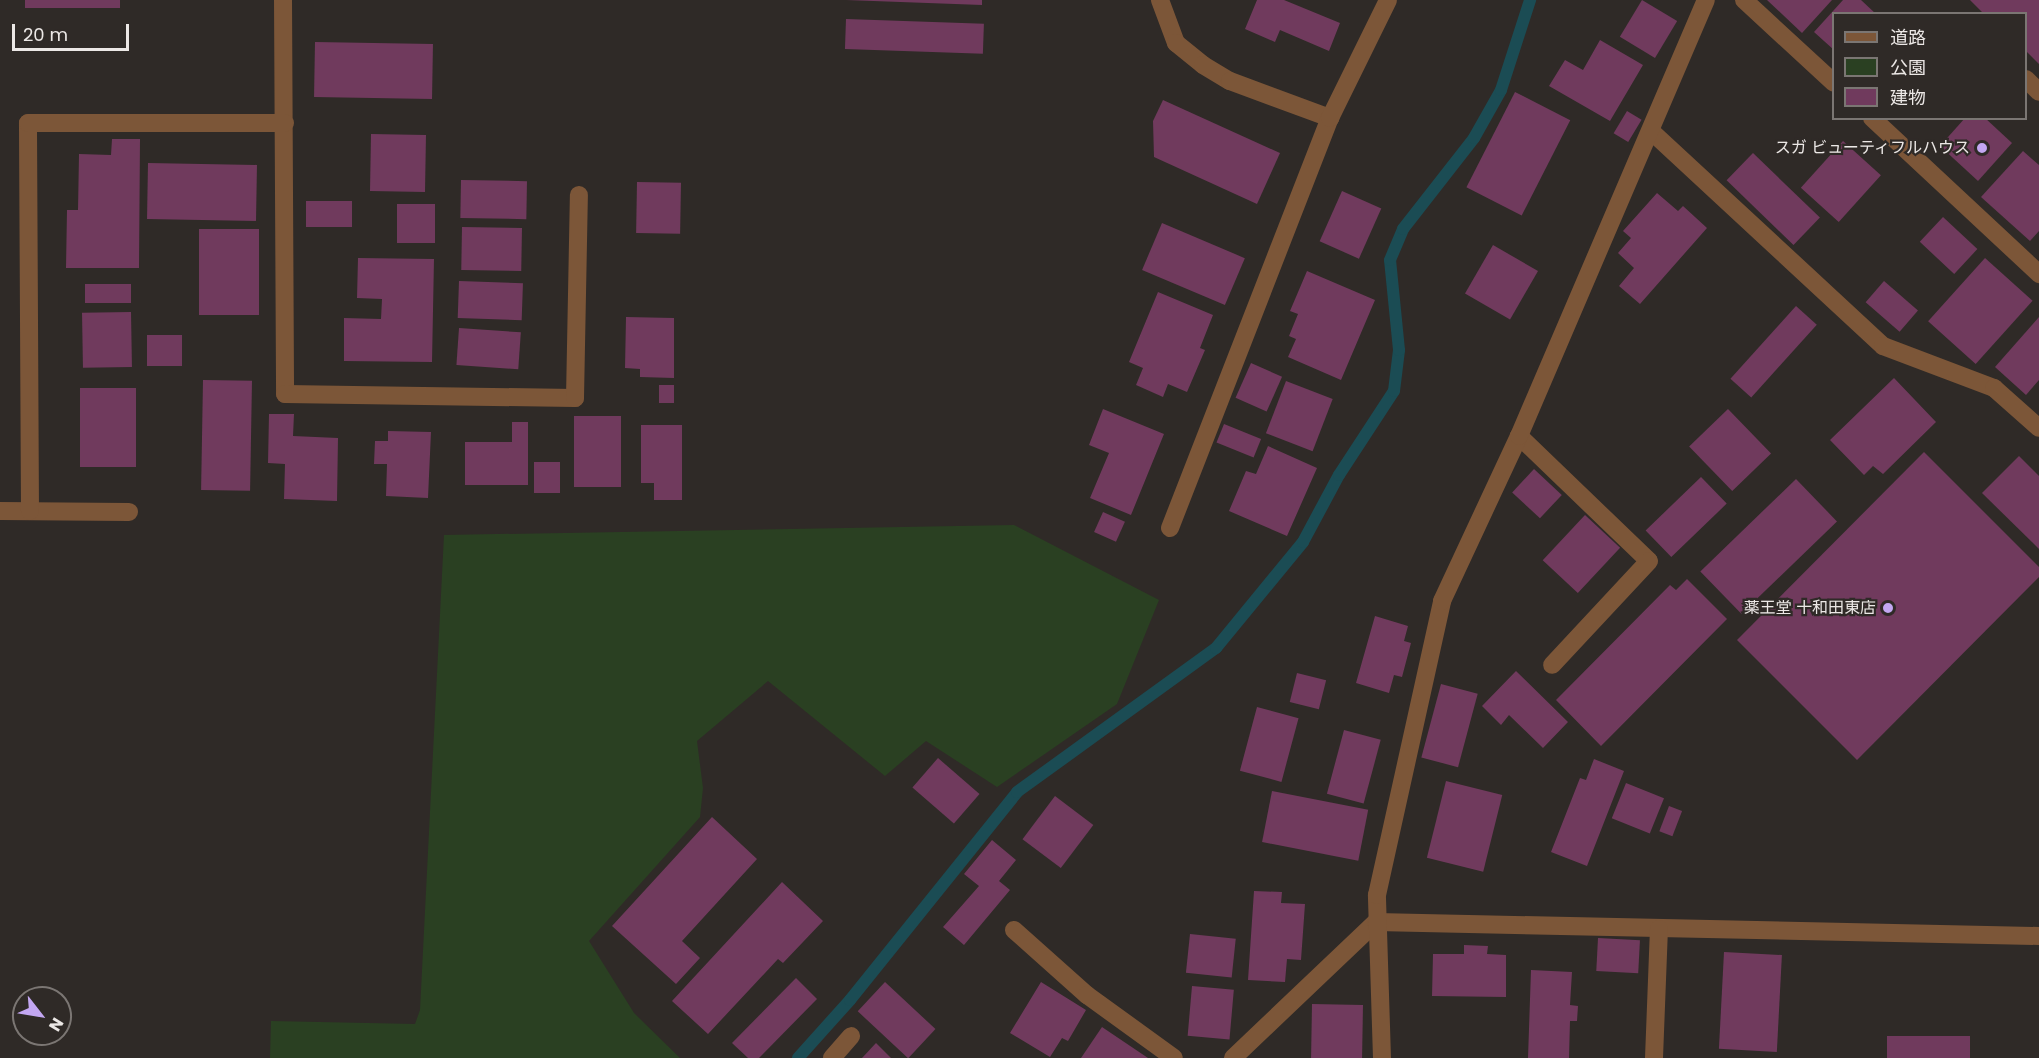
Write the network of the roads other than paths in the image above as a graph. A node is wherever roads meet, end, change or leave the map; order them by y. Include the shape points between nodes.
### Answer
1 (284, 0) edge
2 (1160, 0) edge
3 (1388, 0) edge
4 (1706, 0) edge
5 (1744, 0) edge
6 (2027, 81) edge
7 (1832, 82) edge
8 (2039, 92) edge
9 (1330, 118) junction
10 (1874, 120) edge
11 (285, 123) junction
12 (1652, 132) junction
13 (579, 195) dead end
14 (2039, 274) edge
15 (2039, 428) edge
16 (1519, 436) junction
17 (0, 511) edge
18 (30, 511) junction
19 (129, 512) dead end
20 (1170, 528) dead end
21 (1552, 665) dead end
22 (1376, 922) junction
23 (1659, 929) junction
24 (1014, 930) dead end
25 (2039, 936) edge
26 (851, 1036) dead end
27 (832, 1058) edge
28 (1174, 1058) edge
29 (1233, 1058) edge
30 (1382, 1058) edge
31 (1654, 1058) edge

1 - 11 street
2 - 9 street via 1176,43 1203,66 1230,81
3 - 9 street
4 - 12 street
5 - 7 street
6 - 8 street
9 - 20 street
10 - 14 street
11 - 13 street via 285,393 575,398
11 - 18 street via 28,123
12 - 15 street via 1883,346 1994,388
12 - 16 street
16 - 21 street via 1648,561
16 - 22 street via 1442,601 1377,896
17 - 18 street
18 - 19 street
22 - 23 street
22 - 29 street
22 - 30 street
23 - 25 street
23 - 31 street
24 - 28 street via 1087,995
26 - 27 street

